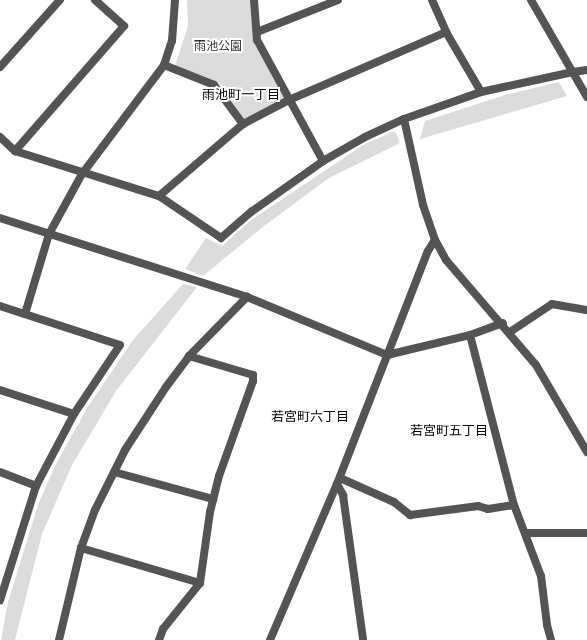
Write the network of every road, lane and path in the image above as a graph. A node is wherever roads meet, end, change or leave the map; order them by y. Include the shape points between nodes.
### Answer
1 (60, 0) edge
2 (95, 0) edge
3 (176, 0) edge
4 (254, 0) edge
5 (338, 0) edge
6 (432, 0) edge
7 (531, 0) edge
8 (257, 32) junction
9 (446, 32) junction
10 (164, 65) junction
11 (0, 67) edge
12 (587, 70) edge
13 (573, 72) junction
14 (481, 92) junction
15 (587, 98) edge
16 (289, 100) junction
17 (404, 119) junction
18 (242, 124) junction
19 (0, 137) edge
20 (15, 151) junction
21 (323, 161) junction
22 (82, 174) junction
23 (159, 196) junction
24 (0, 218) edge
25 (49, 234) junction
26 (435, 240) junction
27 (247, 298) junction
28 (0, 306) edge
29 (587, 310) edge
30 (25, 314) junction
31 (502, 324) junction
32 (510, 332) junction
33 (470, 334) junction
34 (387, 355) junction
35 (189, 356) junction
36 (0, 390) edge
37 (74, 414) junction
38 (587, 452) edge
39 (0, 472) edge
40 (114, 472) junction
41 (338, 481) junction
42 (36, 486) junction
43 (213, 499) junction
44 (514, 505) junction
45 (527, 532) junction
46 (587, 533) edge
47 (81, 548) junction
48 (200, 583) junction
49 (0, 600) edge
50 (59, 640) edge
51 (159, 640) edge
52 (270, 640) edge
53 (363, 640) edge
54 (551, 640) edge

1 - 11 street
2 - 20 street via 124,26
3 - 10 street via 172,41
4 - 8 street
5 - 8 street
6 - 9 street
7 - 13 street
8 - 16 street via 257,40
9 - 14 street
9 - 16 street
10 - 18 street via 214,85
10 - 22 street
12 - 13 street
13 - 14 street
13 - 15 street
14 - 17 street
16 - 18 street
16 - 21 street
17 - 21 street
17 - 26 street via 423,205
18 - 23 street
19 - 20 street
20 - 22 street
21 - 23 street via 251,212 221,238
22 - 23 street
22 - 25 street
24 - 25 street
25 - 27 street
25 - 30 street
26 - 31 street via 458,276
26 - 34 street via 428,250
27 - 34 street
27 - 35 street
28 - 30 street
29 - 32 street via 552,304
30 - 37 street via 120,345
31 - 32 street
31 - 33 street
32 - 38 street via 536,365
33 - 34 street
33 - 44 street
34 - 41 street
35 - 40 street via 162,393
35 - 43 street via 253,375
36 - 37 street
37 - 42 street
39 - 42 street
40 - 43 street
40 - 47 street via 95,510
41 - 44 street via 394,502 410,514 478,506 488,509
41 - 52 street
41 - 53 street via 343,496
42 - 49 street
43 - 48 street
44 - 45 street
45 - 46 street
45 - 54 street via 541,576
47 - 48 street
47 - 50 street
48 - 51 street via 163,629

